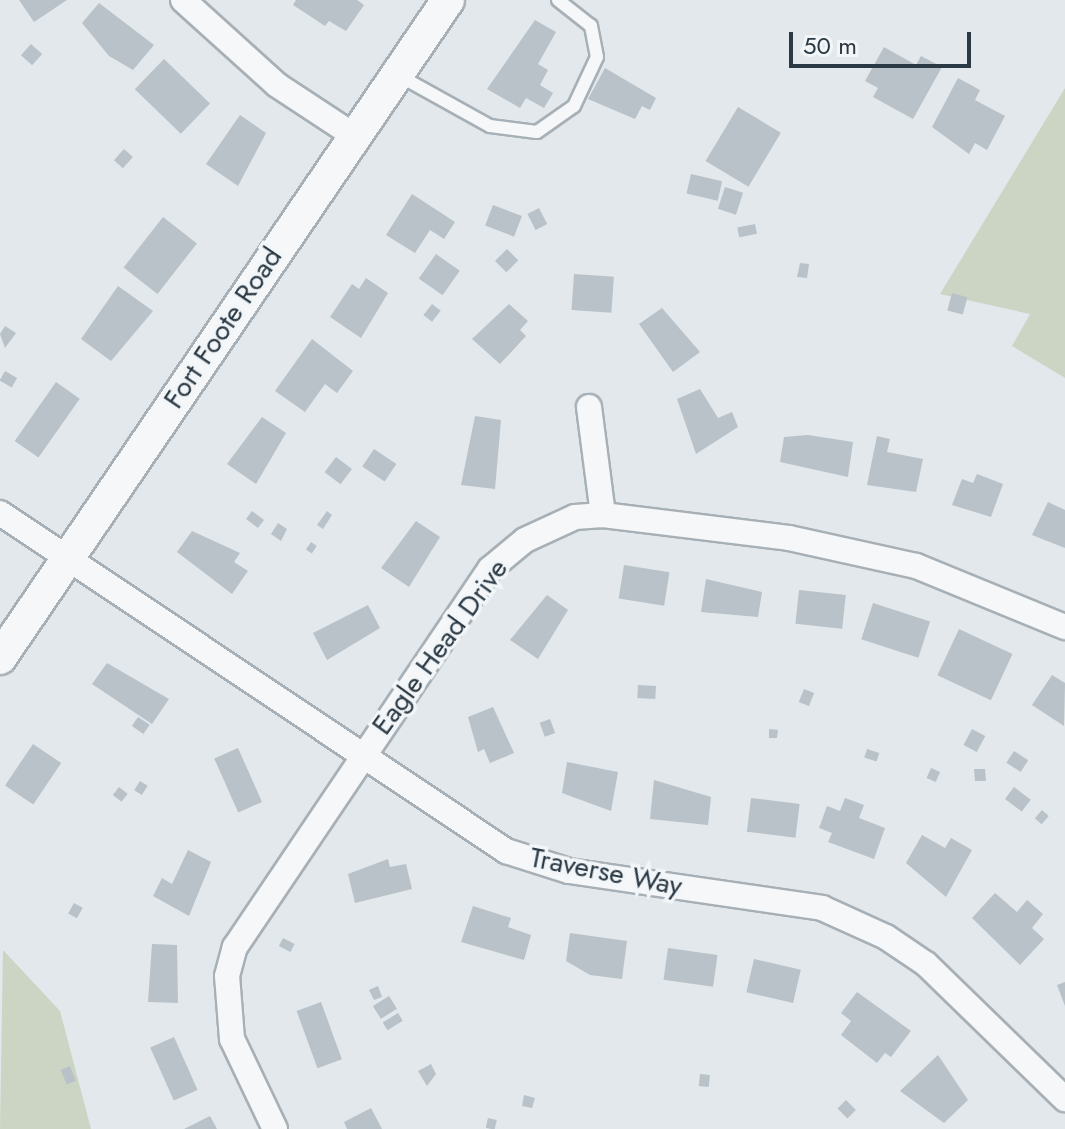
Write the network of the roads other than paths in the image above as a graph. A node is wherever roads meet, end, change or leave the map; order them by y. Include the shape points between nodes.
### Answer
1 (183, 0) edge
2 (448, 0) edge
3 (558, 0) edge
4 (396, 74) junction
5 (353, 135) junction
6 (589, 407) dead end
7 (0, 513) edge
8 (603, 515) junction
9 (68, 559) junction
10 (1065, 627) edge
11 (0, 658) edge
12 (360, 758) junction
13 (1065, 1099) edge
14 (275, 1129) edge

1 - 5 street via 277,85
2 - 4 street, Fort Foote Road
3 - 4 lane via 591,26 597,57 574,106 537,132 490,126
4 - 5 street, Fort Foote Road
5 - 9 street, Fort Foote Road
6 - 8 street
7 - 9 street, Traverse Way
8 - 10 street, Eagle Head Drive via 863,551 966,583
8 - 12 street, Eagle Head Drive via 549,525 490,569
9 - 11 street, Fort Foote Road
9 - 12 street, Traverse Way
12 - 13 street, Traverse Way via 463,828 538,863 822,908 855,920 926,964
12 - 14 street, Eagle Head Drive via 260,901 227,976 232,1039

